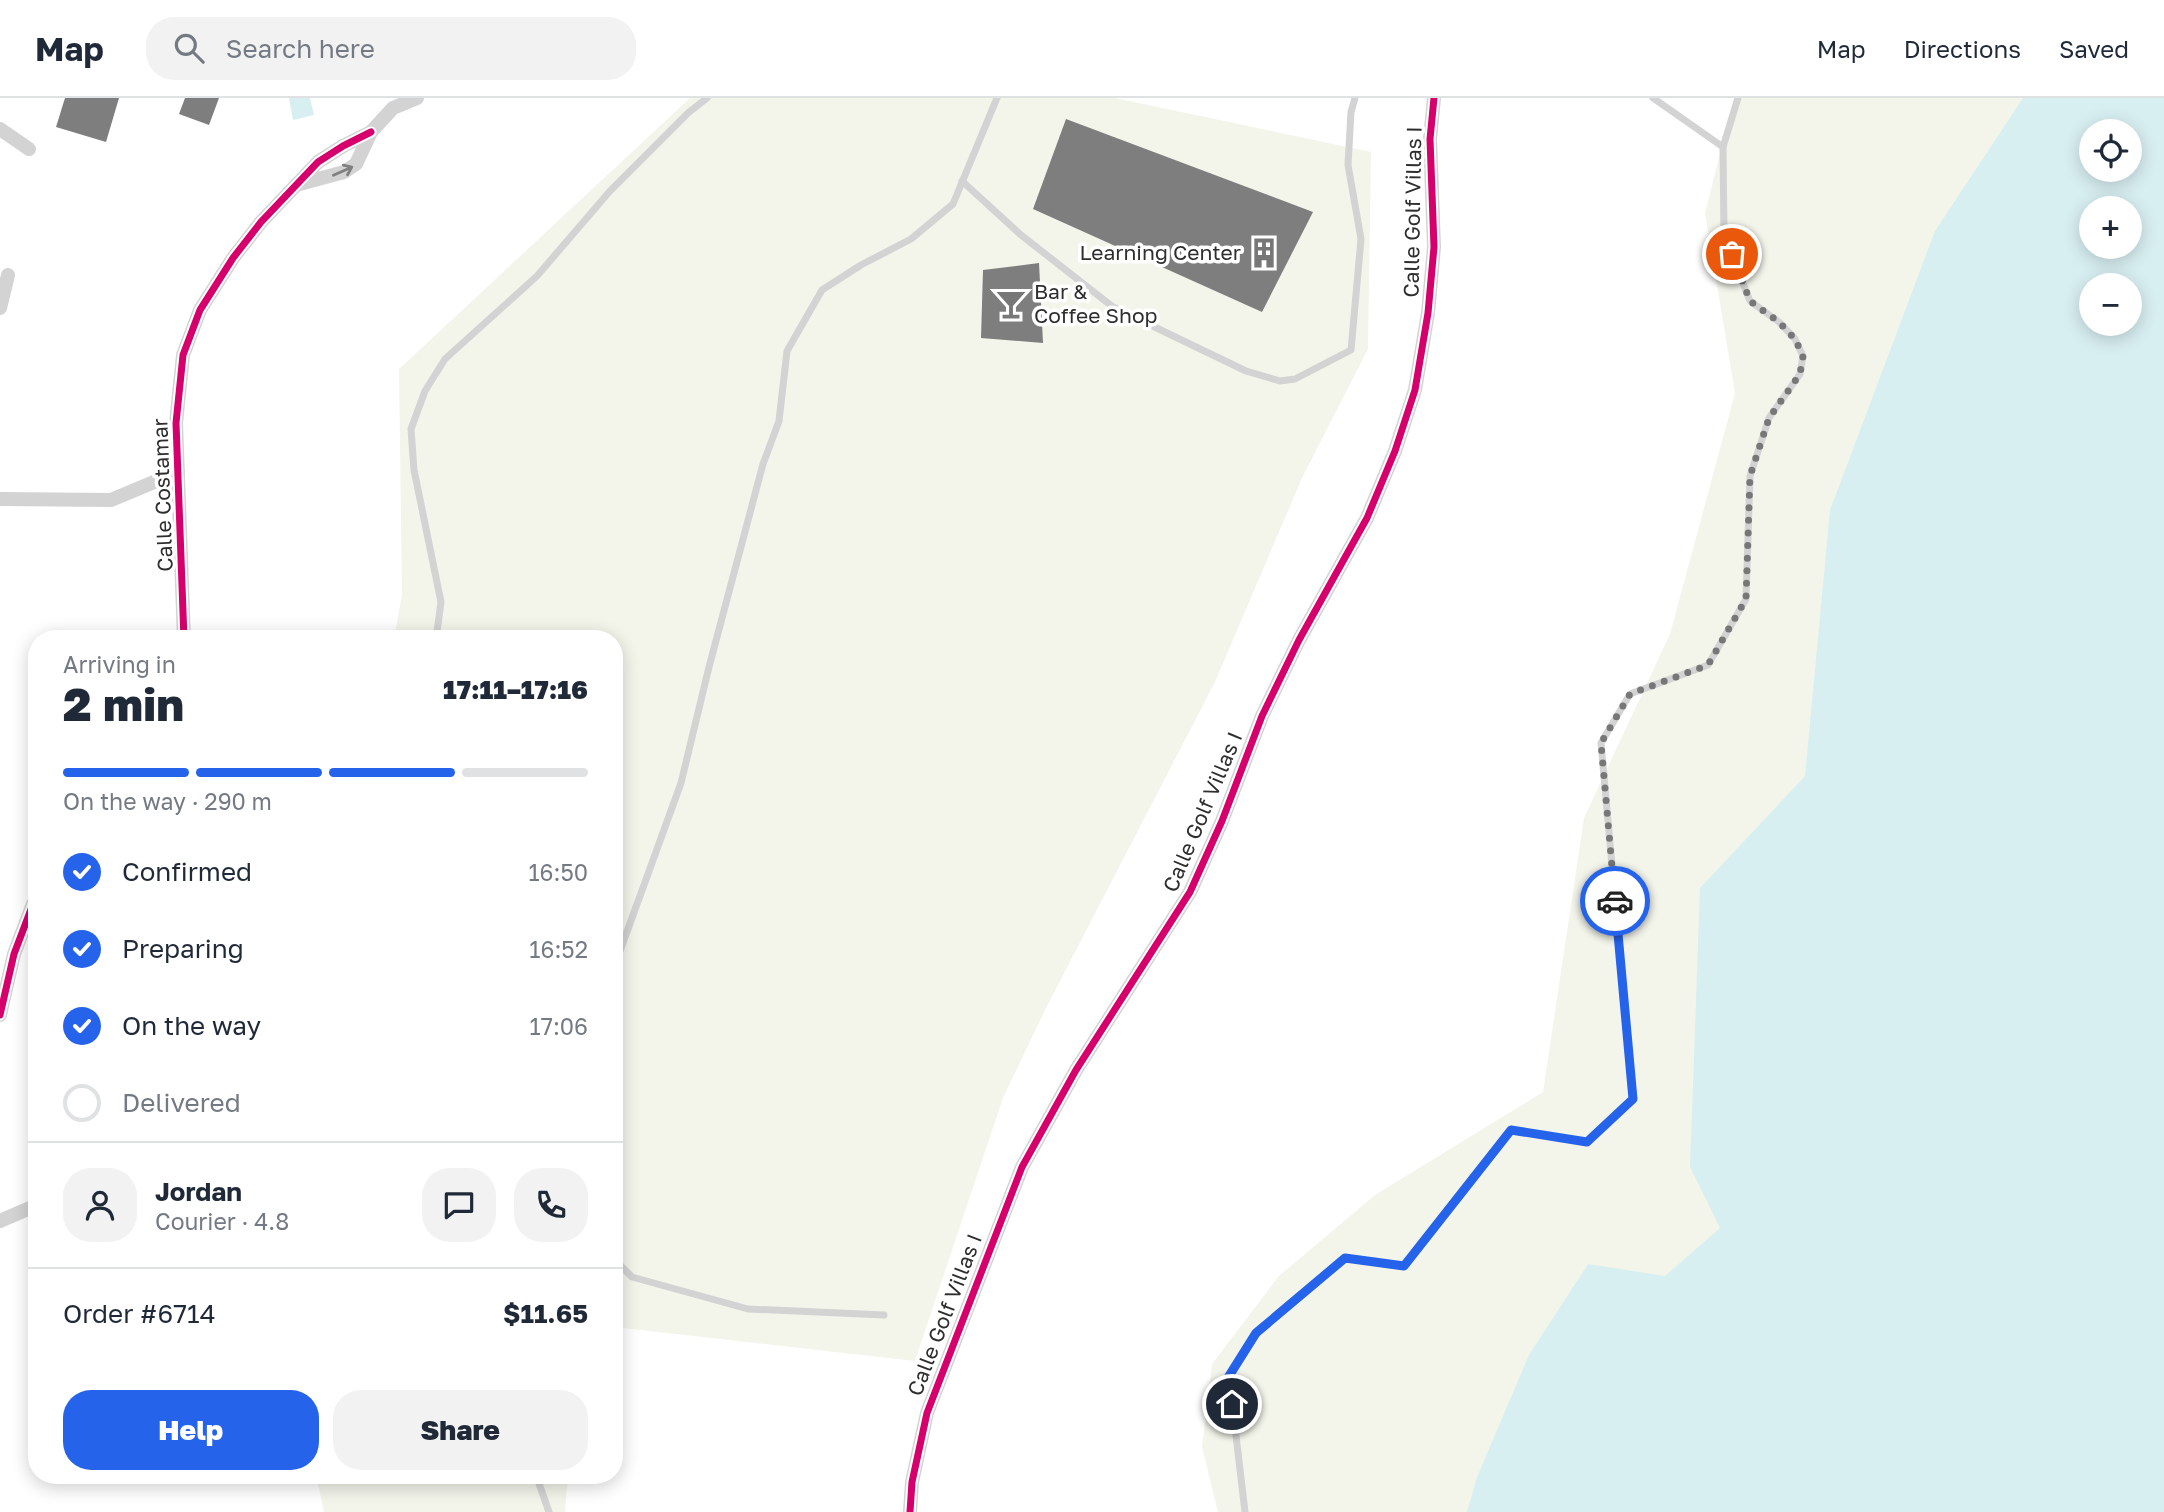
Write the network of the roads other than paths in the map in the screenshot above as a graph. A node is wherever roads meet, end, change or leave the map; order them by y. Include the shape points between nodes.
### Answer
1 (417, 98) edge
2 (707, 98) edge
3 (997, 98) edge
4 (1354, 98) edge
5 (1434, 98) edge
6 (1653, 98) edge
7 (1738, 98) edge
8 (393, 103) edge
9 (0, 129) edge
10 (371, 132) junction
11 (1723, 147) junction
12 (29, 149) dead end
13 (962, 181) junction
14 (295, 186) junction
15 (8, 275) dead end
16 (0, 308) edge
17 (178, 472) junction
18 (0, 499) edge
19 (184, 630) edge
20 (437, 630) edge
21 (28, 917) edge
22 (623, 942) edge
23 (0, 1015) edge
24 (28, 1209) edge
25 (0, 1221) edge
26 (623, 1268) edge
27 (884, 1315) dead end
28 (539, 1484) edge
29 (549, 1512) edge
30 (910, 1512) edge
31 (1245, 1512) edge

1 - 8 street, Calle Costamar
2 - 20 lane via 610,191 537,276 445,359 425,391 411,429 414,470 441,602
3 - 13 lane
4 - 13 lane via 1348,166 1361,239 1351,350 1294,379 1280,381 1246,370 1113,307 1021,235
5 - 30 street, Calle Golf Villas I via 1430,139 1434,247 1428,313 1415,390 1395,451 1367,518 1298,639 1262,716 1190,892 1076,1070 1022,1167 927,1413
6 - 11 lane
7 - 11 lane
8 - 10 street, Calle Costamar
9 - 12 street
10 - 14 street, Calle Costamar via 318,162
14 -> 10 street, Calle Costamar via 356,164
11 - 31 lane via 1724,235 1750,301 1779,322 1803,356 1800,374 1769,418 1750,476 1746,599 1708,665 1630,694 1601,743 1633,1099 1587,1142 1511,1130 1404,1266 1345,1258 1256,1333 1229,1376
13 - 22 lane via 953,204 911,239 822,290 787,351 779,421 763,464 681,783
14 - 17 street, Calle Costamar via 233,258 200,310 183,355 176,423
15 - 16 street
17 - 18 street via 111,500
17 - 19 street, Calle Costamar
21 - 23 street
24 - 25 street
26 - 27 lane via 632,1278 748,1308
28 - 29 lane

